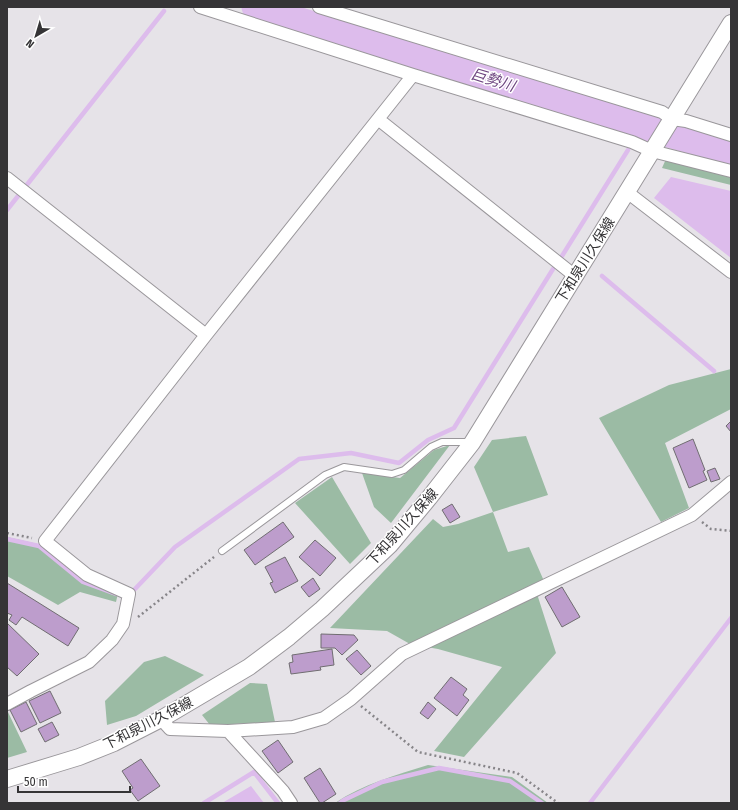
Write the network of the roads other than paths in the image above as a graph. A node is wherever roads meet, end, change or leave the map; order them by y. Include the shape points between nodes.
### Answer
1 (200, 7) edge
2 (319, 7) edge
3 (731, 23) edge
4 (413, 75) junction
5 (672, 118) junction
6 (378, 119) junction
7 (731, 135) edge
8 (652, 151) junction
9 (731, 170) edge
10 (7, 178) edge
11 (627, 192) junction
12 (731, 272) edge
13 (575, 276) junction
14 (206, 335) junction
15 (472, 442) junction
16 (731, 482) edge
17 (222, 552) road end
18 (7, 704) edge
19 (161, 719) junction
20 (228, 732) junction
21 (7, 779) edge
22 (291, 803) edge

1 - 4 street
2 - 5 street via 662,112
3 - 5 street
4 - 6 street
4 - 8 street via 632,142
5 - 7 street
5 - 8 street, 下和泉川久保線
6 - 13 street
6 - 14 street
8 - 9 street
8 - 11 street, 下和泉川久保線
10 - 14 street
11 - 12 street
11 - 13 street, 下和泉川久保線
13 - 15 street, 下和泉川久保線
14 - 18 street via 45,541 87,575 129,594 123,624 112,640 89,662
15 - 17 lane via 442,442 431,447 404,470 392,474 344,467 325,475
15 - 19 street, 下和泉川久保線 via 390,545 322,609 249,667
16 - 20 street via 692,515 402,654 351,699 324,718 293,727
19 - 20 street via 170,730
19 - 21 street, 下和泉川久保線 via 114,743 79,757
20 - 22 street

